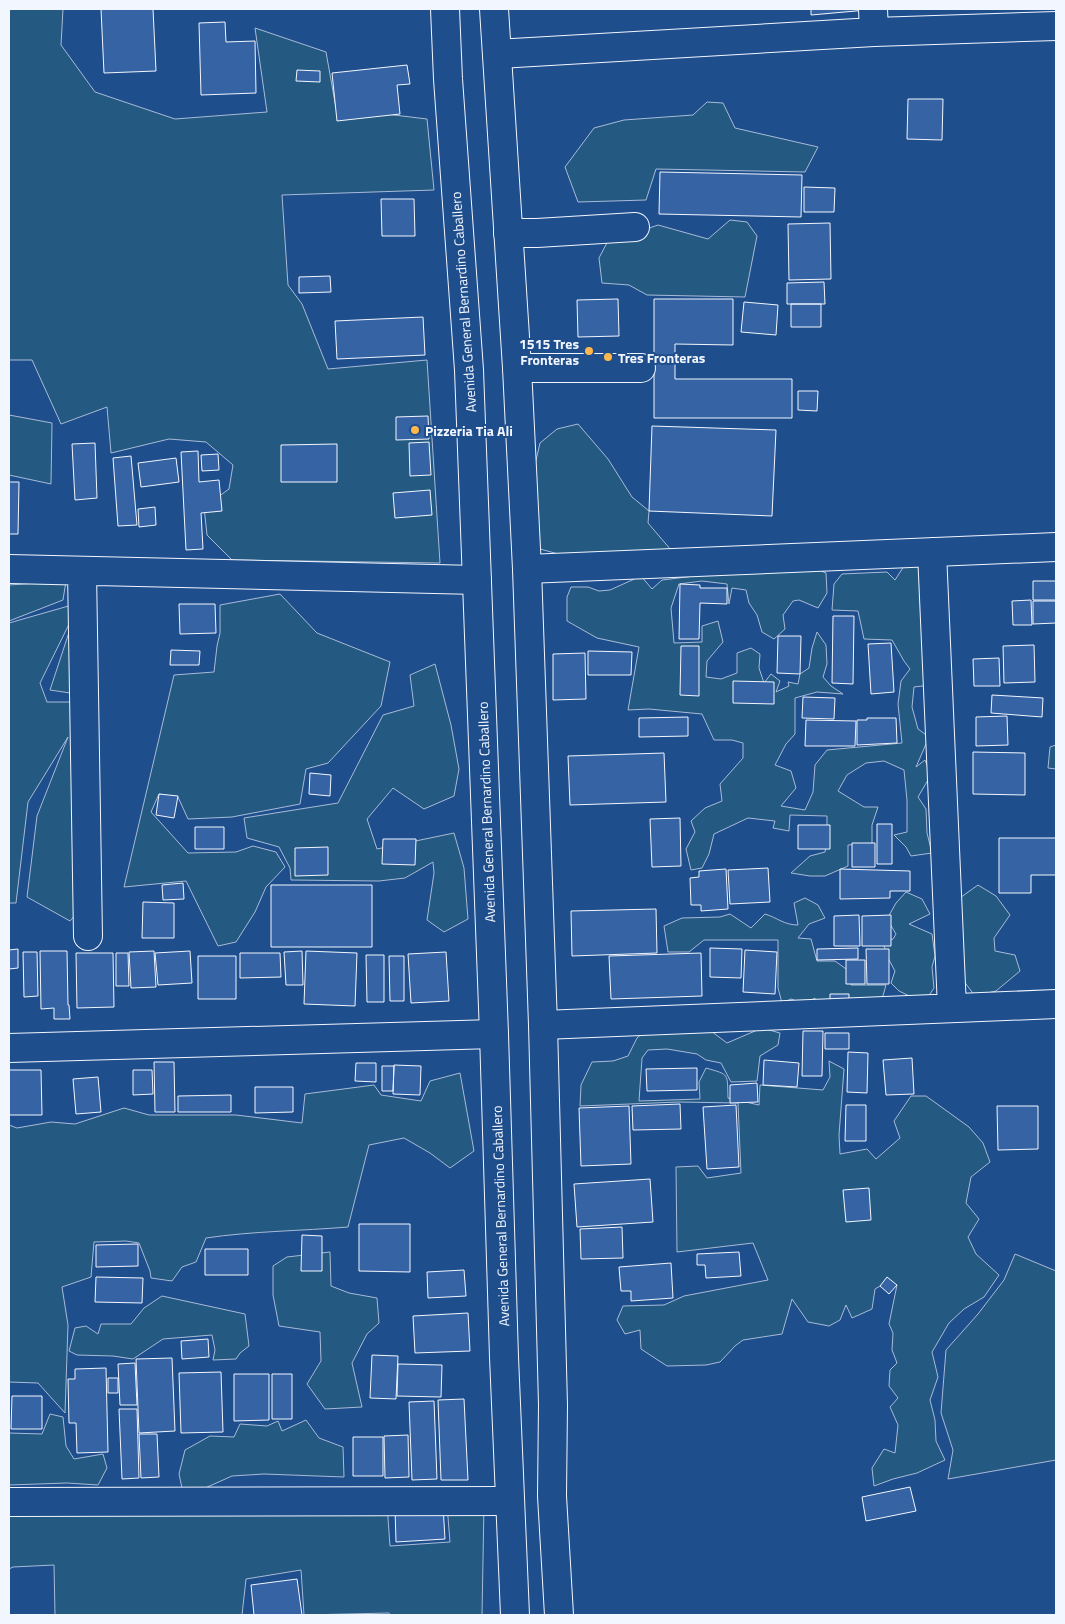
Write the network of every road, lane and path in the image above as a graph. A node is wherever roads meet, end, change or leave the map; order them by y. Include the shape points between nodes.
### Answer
1 (445, 9) edge
2 (494, 9) edge
3 (873, 20) edge
4 (1056, 26) edge
5 (496, 54) junction
6 (635, 227) dead end
7 (508, 234) junction
8 (517, 368) junction
9 (641, 368) dead end
10 (1056, 547) edge
11 (932, 552) junction
12 (9, 569) edge
13 (527, 569) junction
14 (82, 571) junction
15 (477, 580) junction
16 (88, 936) dead end
17 (1056, 1004) edge
18 (952, 1008) junction
19 (543, 1025) junction
20 (494, 1034) junction
21 (9, 1048) edge
22 (510, 1501) junction
23 (9, 1502) edge
24 (515, 1615) edge
25 (559, 1615) edge

1 - 15 street, Avenida General Bernardino Caballero via 469,370
2 - 5 street
3 - 4 street
3 - 5 street
5 - 7 street
6 - 7 street
7 - 8 street
8 - 9 street
8 - 13 street
10 - 11 street
11 - 13 street
11 - 18 street
12 - 14 street
13 - 19 street
14 - 15 street
14 - 16 street
15 - 20 street, Avenida General Bernardino Caballero
17 - 18 street
18 - 19 street
19 - 25 street via 553,1405 552,1496
20 - 21 street
20 - 22 street, Avenida General Bernardino Caballero
22 - 23 street
22 - 24 street, Avenida General Bernardino Caballero

